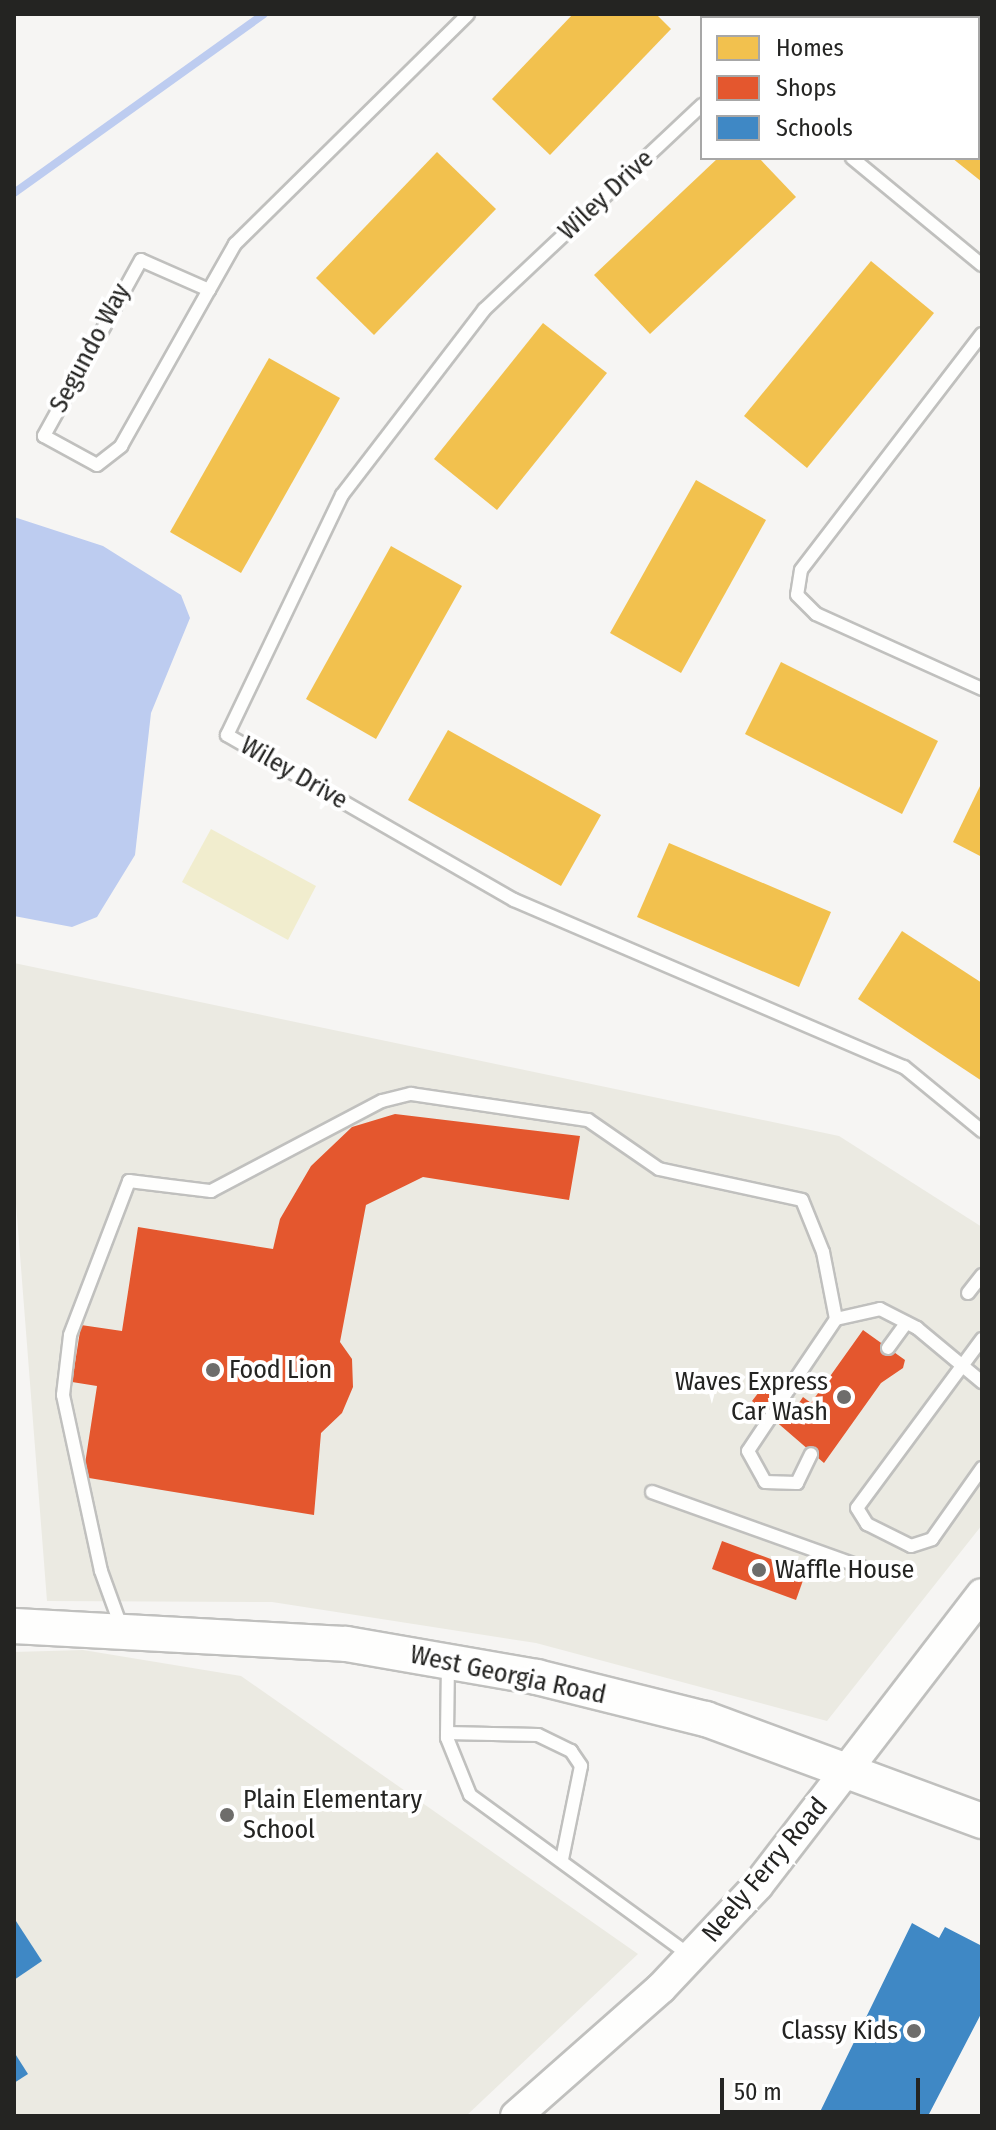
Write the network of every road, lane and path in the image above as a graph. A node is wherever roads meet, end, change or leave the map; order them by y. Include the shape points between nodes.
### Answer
1 (468, 14) edge
2 (700, 107) edge
3 (854, 160) edge
4 (982, 265) edge
5 (209, 290) junction
6 (982, 334) edge
7 (982, 689) edge
8 (982, 1131) edge
9 (982, 1275) edge
10 (968, 1293) dead end
11 (836, 1319) junction
12 (906, 1323) junction
13 (982, 1339) edge
14 (888, 1348) dead end
15 (961, 1367) junction
16 (982, 1382) edge
17 (784, 1396) dead end
18 (772, 1415) dead end
19 (811, 1454) dead end
20 (982, 1468) edge
21 (652, 1492) dead end
22 (864, 1568) dead end
23 (982, 1594) edge
24 (14, 1626) edge
25 (122, 1629) junction
26 (448, 1660) junction
27 (447, 1733) junction
28 (849, 1769) junction
29 (982, 1821) edge
30 (562, 1859) junction
31 (691, 1956) junction
32 (516, 2116) edge

1 - 5 lane, Segundo Way via 235,244
2 - 8 lane, Wiley Drive via 484,310 342,495 227,735 514,900 904,1067
3 - 4 lane
5 - 5 lane, Segundo Way via 121,446 97,465 44,436 141,260
6 - 7 lane via 801,570 797,595 816,614
9 - 10 lane
11 - 12 lane via 880,1309
11 - 17 lane
11 - 25 lane via 823,1252 802,1200 659,1169 588,1120 411,1094 382,1101 211,1191 129,1181 70,1335 63,1395 101,1571
12 - 14 lane
12 - 15 lane
13 - 15 lane
15 - 16 lane
15 - 20 lane via 857,1508 867,1524 911,1546 921,1543 932,1539
18 - 19 lane via 748,1451 765,1482 797,1483
21 - 22 lane
23 - 28 street, Neely Ferry Road
24 - 25 main road, West Georgia Road
25 - 26 main road, West Georgia Road via 332,1643
26 - 27 lane
26 - 28 main road, West Georgia Road via 706,1719
27 - 30 lane via 470,1795
27 - 30 lane via 538,1735 571,1751 581,1766
28 - 29 main road, West Georgia Road
28 - 31 street, Neely Ferry Road via 758,1885
30 - 31 lane
31 - 32 street, Neely Ferry Road

